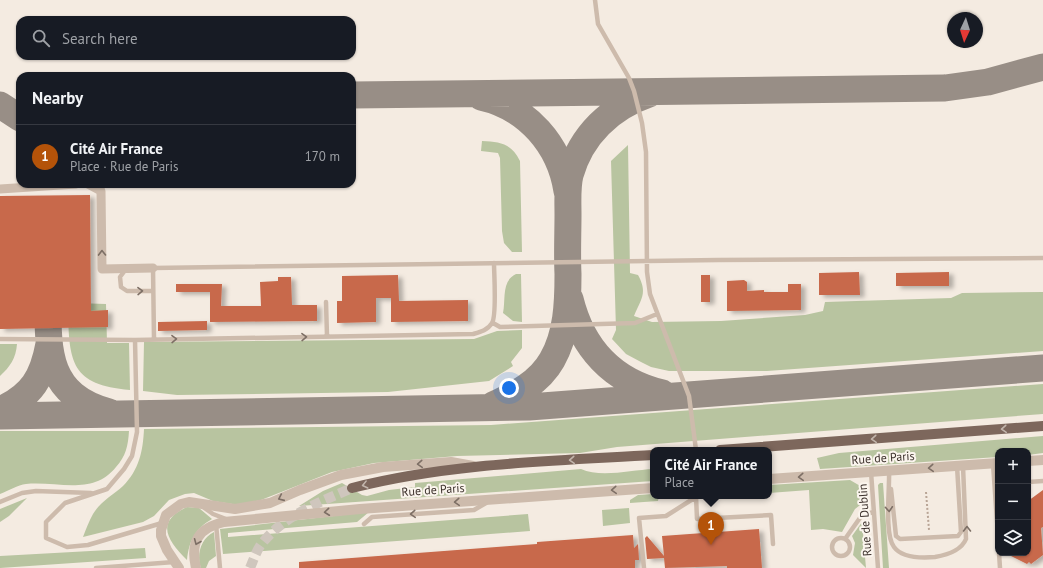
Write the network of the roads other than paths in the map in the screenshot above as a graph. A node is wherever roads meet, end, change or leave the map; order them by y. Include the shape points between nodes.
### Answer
1 (595, 0) edge
2 (16, 188) edge
3 (95, 188) edge
4 (0, 189) edge
5 (1043, 258) edge
6 (647, 260) junction
7 (494, 263) junction
8 (153, 268) junction
9 (126, 269) junction
10 (153, 291) junction
11 (326, 302) dead end
12 (656, 314) junction
13 (493, 323) junction
14 (327, 336) junction
15 (0, 339) edge
16 (154, 339) junction
17 (135, 340) junction
18 (1043, 426) edge
19 (696, 447) edge
20 (760, 447) edge
21 (650, 454) edge
22 (1043, 460) edge
23 (1031, 461) edge
24 (995, 463) edge
25 (473, 466) junction
26 (960, 466) junction
27 (889, 470) junction
28 (871, 472) junction
29 (772, 479) edge
30 (1043, 481) edge
31 (1031, 482) edge
32 (890, 485) junction
33 (352, 488) tunnel mouth
34 (650, 488) edge
35 (97, 493) junction
36 (490, 499) junction
37 (693, 499) edge
38 (696, 499) edge
39 (0, 502) edge
40 (200, 504) junction
41 (874, 512) junction
42 (234, 521) junction
43 (162, 523) junction
44 (216, 524) junction
45 (364, 524) dead end
46 (846, 539) junction
47 (773, 544) dead end
48 (999, 556) edge
49 (178, 565) edge
50 (96, 568) edge
51 (196, 568) edge
52 (220, 568) edge
53 (644, 568) edge
54 (878, 568) edge
55 (1000, 568) edge

1 - 6 lane via 598,24 629,78 642,123 646,159
2 - 4 street
9 -> 3 street via 102,269 101,191
5 - 6 lane
6 - 7 lane
6 - 12 lane via 650,294
7 - 8 lane
7 - 13 lane
8 - 9 street
8 - 10 lane
9 -> 10 lane via 120,278 120,287 127,291
10 - 16 lane
11 - 14 lane
12 - 13 lane via 635,323 500,327
12 - 19 lane via 688,396
13 - 14 lane via 485,330 473,334
16 -> 14 lane
15 - 17 lane
16 - 17 lane
17 - 35 lane via 134,449 114,482 107,489
18 -> 20 main road
21 -> 25 main road
22 - 23 street
24 - 26 street, Rue de Paris
25 -> 33 main road via 388,479
25 -> 40 street via 451,462 383,467 341,475 270,503 235,509
26 -> 27 street, Rue de Paris
26 - 32 lane via 961,532 958,536 903,540 898,538
32 -> 26 lane via 888,499 894,548 917,557 950,553 961,547 966,539
27 - 28 street, Rue de Paris
27 - 32 lane
28 -> 29 street, Rue de Paris
28 - 41 lane, Rue de Dublin
30 - 31 lane
34 -> 36 street, Rue de Paris
35 - 39 lane via 36,491 22,493
35 - 43 lane via 65,503 46,522 46,538 67,547 88,545
36 -> 42 street, Rue de Paris
36 -> 45 lane via 474,510 372,517
37 - 53 lane via 666,516 640,518
38 - 47 lane via 697,519 771,515
40 - 42 lane via 212,514
40 - 43 street via 181,504 166,515
41 - 46 lane via 862,515
41 - 54 lane, Rue de Dublin
42 - 44 street, Rue de Paris
43 - 49 street via 161,536
44 -> 51 street via 202,532 196,541 193,555
44 - 52 lane
46 - 46 lane via 840,538 833,543 836,555 842,556 849,552 850,543
48 - 55 lane
49 - 50 lane

